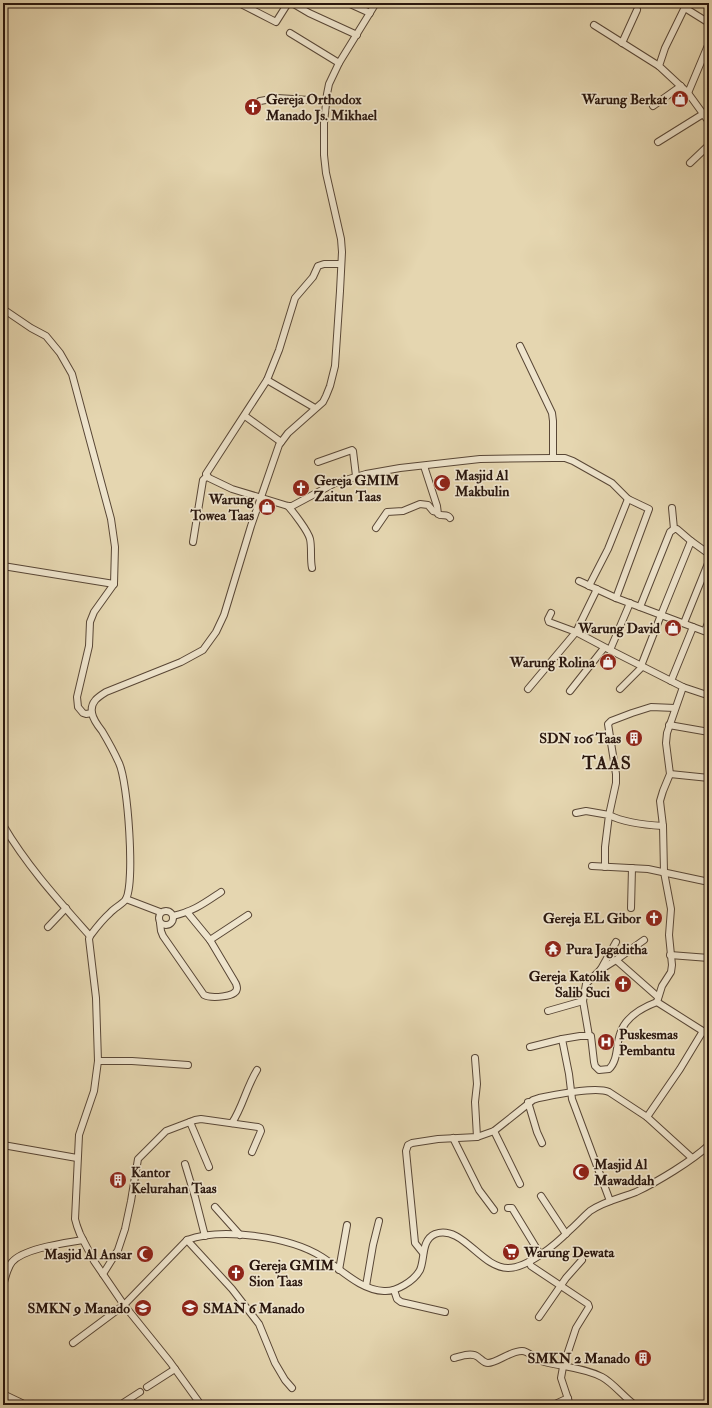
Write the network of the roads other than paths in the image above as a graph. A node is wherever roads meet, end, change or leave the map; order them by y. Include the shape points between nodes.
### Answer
1 (239, 3) edge
2 (288, 3) edge
3 (292, 3) edge
4 (348, 3) edge
5 (376, 3) edge
6 (686, 6) edge
7 (637, 10) dead end
8 (370, 13) junction
9 (709, 22) edge
10 (594, 25) dead end
11 (290, 33) dead end
12 (357, 35) junction
13 (622, 43) junction
14 (709, 43) edge
15 (339, 63) junction
16 (659, 66) junction
17 (681, 86) junction
18 (688, 93) junction
19 (260, 101) dead end
20 (326, 101) junction
21 (653, 106) dead end
22 (703, 114) junction
23 (709, 122) edge
24 (658, 142) dead end
25 (709, 145) edge
26 (690, 163) dead end
27 (337, 264) junction
28 (3, 309) edge
29 (520, 346) dead end
30 (267, 380) junction
31 (315, 408) junction
32 (245, 416) junction
33 (281, 442) junction
34 (553, 458) junction
35 (318, 462) dead end
36 (424, 466) junction
37 (206, 476) junction
38 (356, 476) junction
39 (260, 497) junction
40 (628, 499) junction
41 (288, 506) junction
42 (672, 508) dead end
43 (437, 512) junction
44 (450, 518) dead end
45 (376, 528) dead end
46 (674, 529) junction
47 (691, 541) junction
48 (192, 542) dead end
49 (709, 554) edge
50 (709, 561) edge
51 (3, 566) edge
52 (312, 568) dead end
53 (579, 581) dead end
54 (114, 584) junction
55 (590, 586) junction
56 (597, 589) junction
57 (616, 598) junction
58 (630, 604) junction
59 (640, 607) junction
60 (551, 612) dead end
61 (661, 615) junction
62 (709, 620) edge
63 (684, 623) junction
64 (693, 627) junction
65 (576, 632) junction
66 (707, 632) edge
67 (607, 649) junction
68 (641, 666) junction
69 (671, 681) junction
70 (683, 687) junction
71 (528, 689) dead end
72 (620, 689) dead end
73 (570, 691) dead end
74 (709, 694) edge
75 (675, 708) junction
76 (92, 712) junction
77 (669, 725) junction
78 (709, 732) edge
79 (670, 774) junction
80 (709, 778) edge
81 (576, 812) dead end
82 (609, 815) junction
83 (3, 825) edge
84 (663, 826) junction
85 (592, 866) dead end
86 (605, 867) junction
87 (632, 868) junction
88 (664, 872) junction
89 (709, 882) edge
90 (221, 892) dead end
91 (126, 899) junction
92 (66, 908) junction
93 (631, 908) dead end
94 (160, 912) junction
95 (188, 912) junction
96 (248, 915) dead end
97 (173, 916) junction
98 (160, 923) junction
99 (48, 927) dead end
100 (90, 936) junction
101 (210, 940) junction
102 (644, 940) dead end
103 (616, 942) dead end
104 (670, 954) junction
105 (709, 958) edge
106 (616, 960) junction
107 (600, 970) junction
108 (657, 999) junction
109 (583, 1001) junction
110 (548, 1011) dead end
111 (706, 1033) edge
112 (589, 1036) junction
113 (562, 1039) junction
114 (530, 1047) dead end
115 (475, 1058) dead end
116 (98, 1061) junction
117 (188, 1065) dead end
118 (257, 1070) dead end
119 (571, 1093) junction
120 (528, 1102) junction
121 (649, 1119) junction
122 (195, 1120) junction
123 (232, 1123) junction
124 (494, 1131) junction
125 (477, 1137) junction
126 (453, 1138) junction
127 (542, 1143) dead end
128 (3, 1145) edge
129 (709, 1145) edge
130 (252, 1152) dead end
131 (77, 1158) junction
132 (692, 1158) junction
133 (185, 1164) dead end
134 (209, 1167) dead end
135 (520, 1184) dead end
136 (541, 1196) dead end
137 (610, 1201) junction
138 (215, 1207) dead end
139 (508, 1208) dead end
140 (494, 1210) dead end
141 (379, 1221) dead end
142 (347, 1225) dead end
143 (566, 1234) junction
144 (205, 1236) junction
145 (240, 1236) junction
146 (83, 1240) junction
147 (187, 1240) junction
148 (423, 1253) junction
149 (540, 1254) junction
150 (582, 1260) dead end
151 (529, 1262) junction
152 (339, 1270) junction
153 (103, 1274) junction
154 (3, 1285) edge
155 (366, 1286) junction
156 (561, 1286) junction
157 (394, 1290) junction
158 (124, 1305) junction
159 (445, 1312) dead end
160 (538, 1317) dead end
161 (73, 1343) dead end
162 (454, 1358) dead end
163 (563, 1367) junction
164 (175, 1369) junction
165 (147, 1387) dead end
166 (292, 1388) dead end
167 (140, 1392) dead end
168 (3, 1394) edge
169 (568, 1398) junction
170 (22, 1403) dead end
171 (124, 1403) dead end
172 (201, 1405) edge
173 (553, 1405) edge
174 (570, 1405) edge
175 (635, 1405) edge

1 - 2 street via 274,22 278,21
3 - 12 street
4 - 8 street
5 - 8 street
6 - 9 street
6 - 16 street
7 - 13 street
8 - 12 street
10 - 13 street
11 - 15 street
12 - 15 street
13 - 16 street
14 - 18 street
15 - 20 street via 329,84
16 - 17 street
17 - 18 street
17 - 21 street
18 - 22 street
19 - 20 street via 277,98
20 - 27 street via 324,155 341,239
22 - 23 street
22 - 24 street
25 - 26 street
27 - 30 street via 321,264 317,267 313,277 295,298
27 - 31 street via 334,370 326,396
28 - 54 street via 46,336 72,374 112,519 115,547
29 - 34 street via 552,413
30 - 31 street
30 - 32 street
31 - 33 street
32 - 33 street
32 - 37 street
33 - 39 street
34 - 36 street via 480,459
34 - 40 street via 569,459 579,463 612,484
35 - 38 street via 352,450
36 - 38 street
36 - 43 street
37 - 39 street via 232,489
37 - 48 street via 203,480
38 - 41 street via 335,482
39 - 41 street
39 - 76 street via 224,615 210,642 203,650 182,662 100,695 92,704
40 - 55 street
40 - 57 street via 647,508 649,512
41 - 52 street via 310,538
42 - 46 street
43 - 44 street
43 - 45 street via 422,504 402,511 389,512
46 - 47 street
46 - 59 street via 670,532
47 - 49 street
47 - 61 street
50 - 63 street
51 - 54 street
53 - 55 street
54 - 76 street via 90,622 89,646 79,685 78,707 83,713
55 - 56 street
56 - 57 street
56 - 65 street
57 - 58 street
58 - 59 street
58 - 67 street
59 - 61 street
60 - 65 street via 549,622
61 - 63 street
61 - 68 street
62 - 66 street
63 - 64 street
64 - 66 street
64 - 69 street
65 - 67 street
65 - 71 street
67 - 68 street
67 - 73 street
68 - 69 street
68 - 72 street
69 - 70 street
70 - 74 street
70 - 75 street
75 - 77 street
75 - 82 street via 655,706 608,724 616,774
76 - 91 street via 123,772 130,870
77 - 78 street
77 - 79 street via 666,743
79 - 80 street
79 - 84 street via 661,796
81 - 82 street
82 - 84 street via 616,819
82 - 86 street
83 - 92 street via 25,858
84 - 88 street
85 - 86 street
86 - 87 street
87 - 88 street
87 - 93 street
88 - 89 street
88 - 104 street via 671,908
90 - 95 street
91 - 94 street
91 - 100 street
92 - 99 street
92 - 100 street
94 - 97 street via 168,910
94 - 98 street
95 - 97 street
95 - 101 street
96 - 101 street
97 - 98 street via 171,923
98 - 101 street via 163,936 204,995 210,997 233,994 238,988
100 - 116 street
102 - 106 street
103 - 107 street
104 - 105 street
104 - 108 street via 671,972
106 - 107 street
106 - 108 street
107 - 109 street via 586,984
108 - 111 street
108 - 112 street via 625,1023 613,1064 608,1069 596,1069 592,1038
109 - 110 street
109 - 112 street
111 - 121 street
112 - 113 street
113 - 114 street
113 - 119 street
115 - 125 street
116 - 117 street
116 - 131 street via 94,1091 79,1135
118 - 123 street
119 - 120 street
119 - 121 street via 606,1091
119 - 137 street via 577,1116
120 - 124 street
120 - 127 street
121 - 132 street
122 - 123 street
122 - 134 street
122 - 153 street via 166,1131 138,1159 125,1229 118,1250
123 - 130 street via 260,1128
124 - 125 street
124 - 135 street
125 - 126 street
126 - 140 street via 479,1190
126 - 148 street via 412,1143 406,1151 415,1243
128 - 131 street
129 - 132 street
131 - 146 street via 75,1219
132 - 137 street via 643,1188
133 - 144 street
136 - 143 street
137 - 143 street via 600,1204
138 - 145 street
139 - 149 street via 512,1208
141 - 155 street
142 - 152 street
143 - 149 street
144 - 145 street
144 - 147 street
145 - 152 street via 267,1238 299,1245
146 - 153 street
146 - 154 street via 37,1249 21,1255 13,1261
147 - 158 street
147 - 166 street via 232,1289 259,1324 275,1363
148 - 151 street via 430,1238 447,1232 500,1268
148 - 157 street via 419,1271
149 - 151 street
150 - 156 street
151 - 156 street
152 - 155 street
153 - 158 street
155 - 157 street via 383,1292
156 - 160 street
156 - 163 street via 588,1304 576,1328
157 - 159 street via 401,1302
158 - 161 street
158 - 164 street
162 - 163 street via 473,1355 490,1363 523,1351 539,1360
163 - 169 street via 561,1378
163 - 175 street via 582,1369 602,1377
164 - 165 street
164 - 172 street
167 - 171 street
168 - 170 street
169 - 173 street
169 - 174 street

